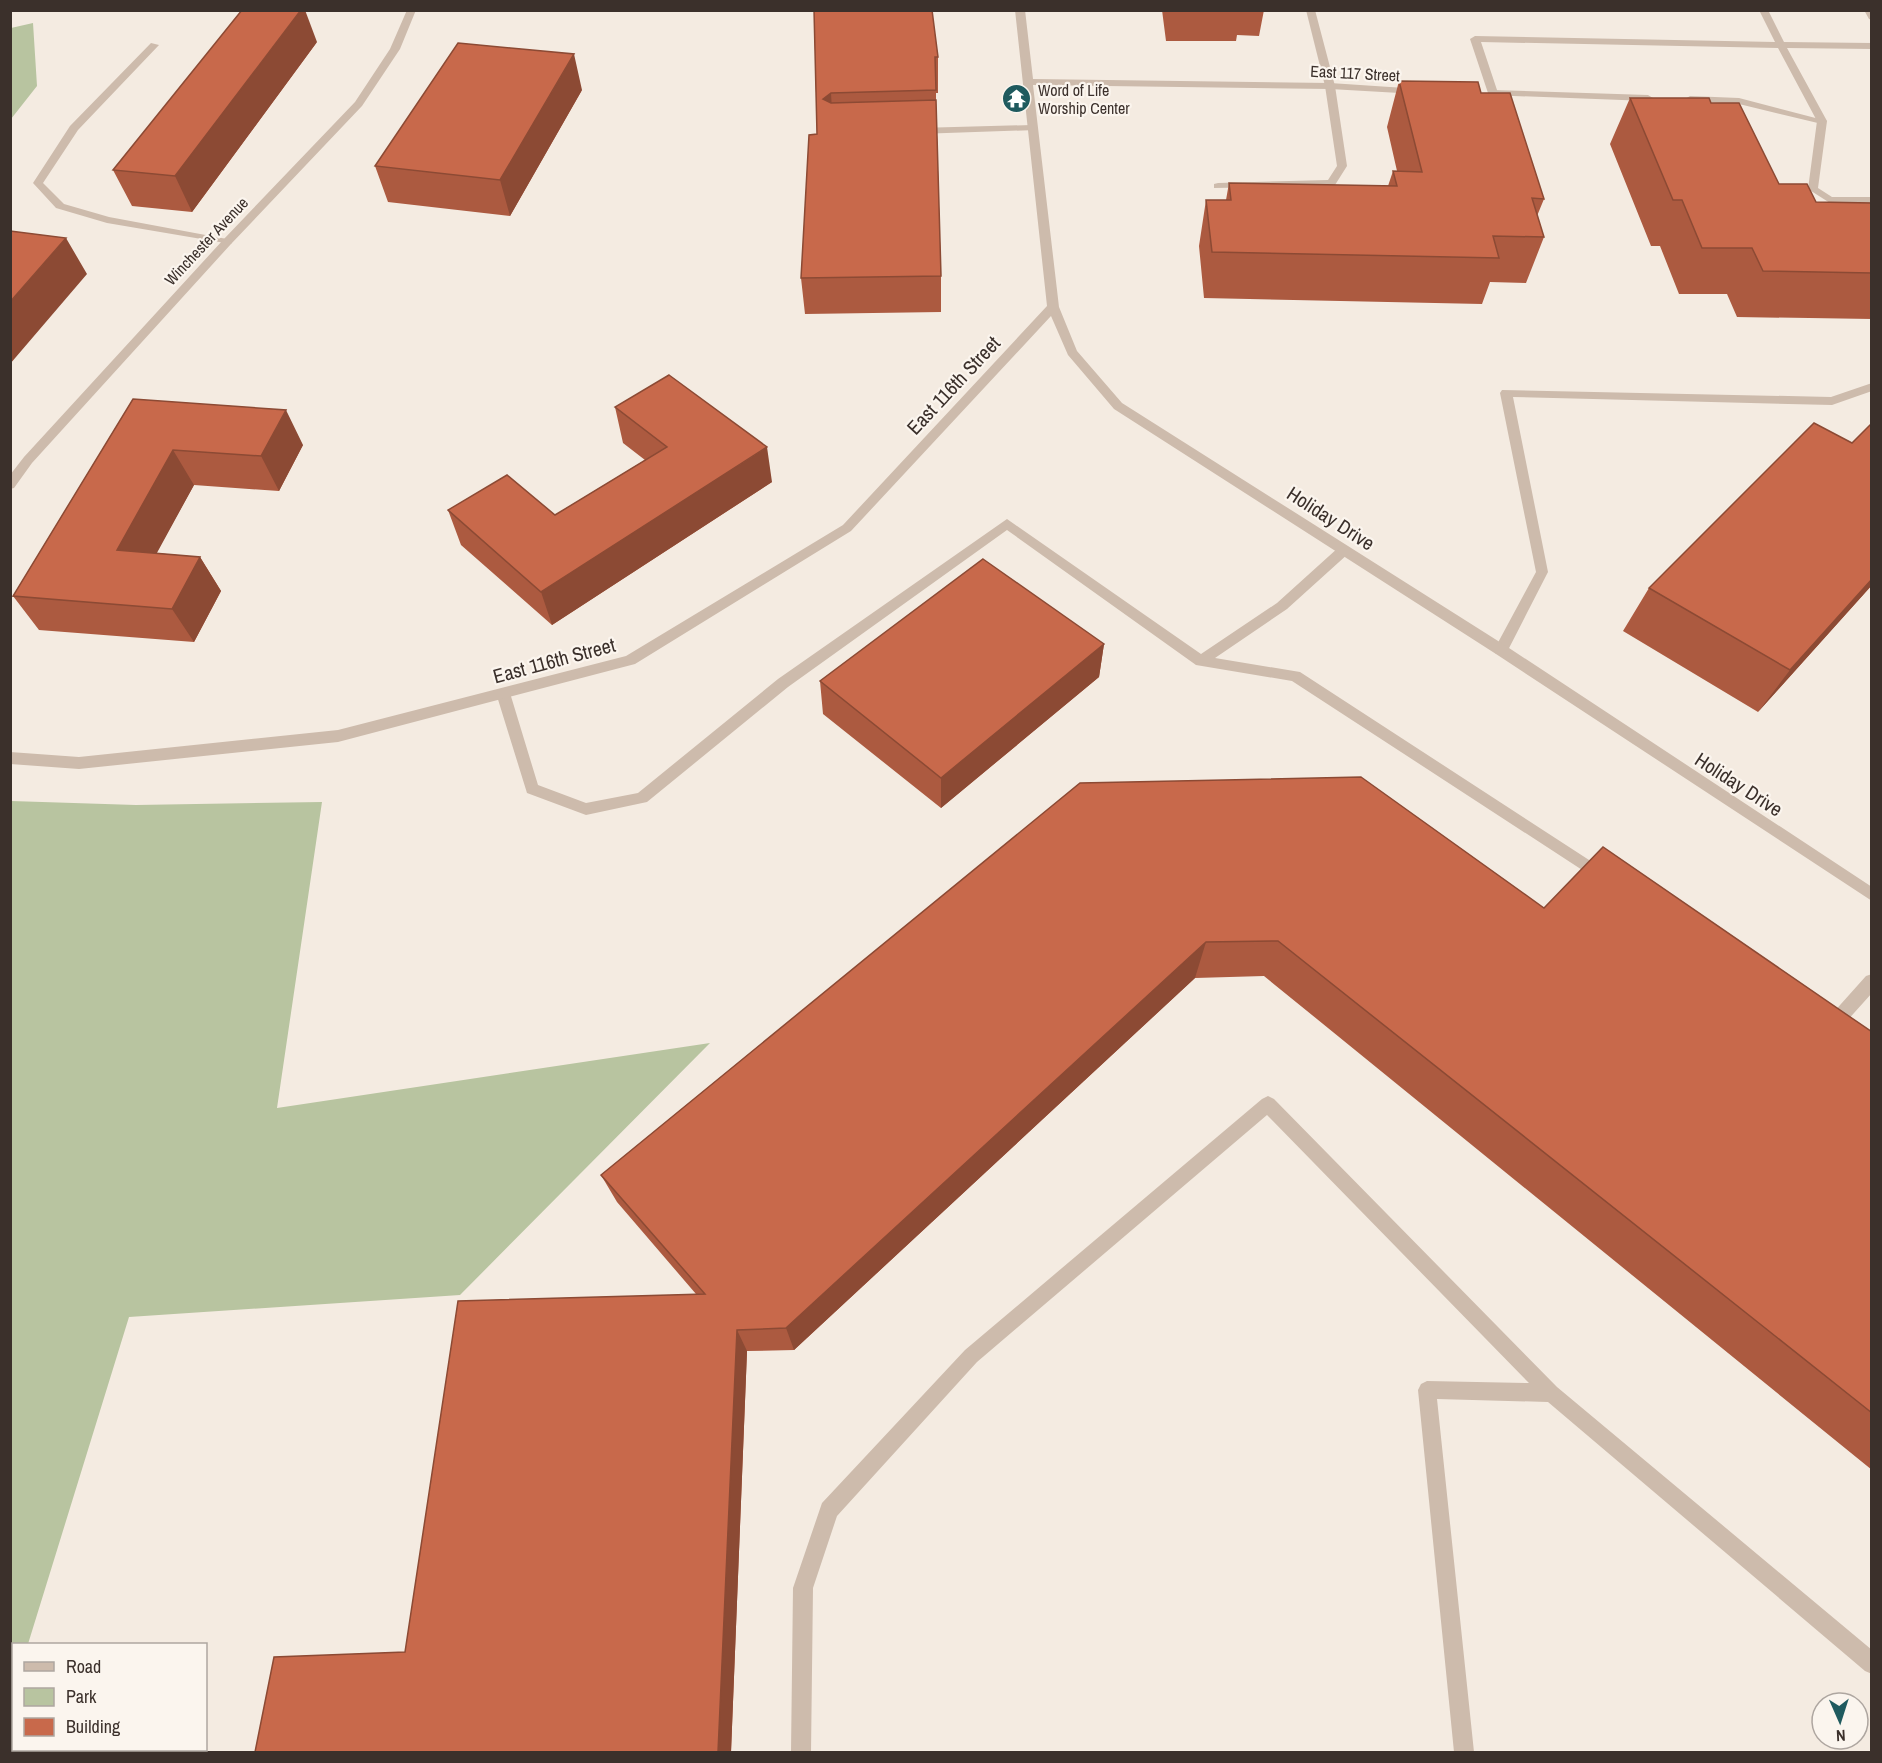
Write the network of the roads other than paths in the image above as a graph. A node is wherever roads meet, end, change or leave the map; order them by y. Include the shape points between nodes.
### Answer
1 (411, 10) edge
2 (1020, 10) edge
3 (1310, 10) edge
4 (1763, 10) edge
5 (1868, 10) edge
6 (1872, 17) edge
7 (154, 45) dead end
8 (1781, 45) junction
9 (1872, 46) edge
10 (1027, 82) junction
11 (1330, 86) junction
12 (1428, 91) edge
13 (1657, 98) edge
14 (1680, 99) edge
15 (1822, 121) junction
16 (1032, 128) junction
17 (903, 132) edge
18 (1218, 186) dead end
19 (1872, 200) edge
20 (227, 242) junction
21 (1053, 307) junction
22 (1872, 387) edge
23 (10, 485) edge
24 (1344, 550) junction
25 (1501, 650) junction
26 (1201, 661) junction
27 (503, 693) junction
28 (10, 758) edge
29 (1610, 881) edge
30 (1872, 895) edge
31 (1872, 981) edge
32 (1815, 1027) edge
33 (1551, 1393) junction
34 (1872, 1664) edge
35 (801, 1752) edge
36 (1464, 1752) edge

1 - 20 street, Winchester Avenue via 395,49 358,104
2 - 10 street, Holiday Drive
3 - 11 street
4 - 8 street
5 - 6 street
7 - 20 street via 74,128 38,183 60,206 107,220
8 - 9 street
8 - 13 street via 1475,39 1488,93
8 - 15 street
10 - 11 street, East 117 Street
10 - 16 street, Holiday Drive
11 - 12 street, East 117 Street
11 - 18 street via 1342,166 1331,183
14 - 15 street via 1739,101
15 - 19 street via 1813,189 1830,200
16 - 17 street
16 - 21 street, Holiday Drive
20 - 23 street, Winchester Avenue via 28,460
21 - 24 street, Holiday Drive via 1072,352 1119,406
21 - 27 street, East 116th Street via 847,528 630,660
22 - 25 street via 1832,401 1506,393 1542,572
24 - 25 street, Holiday Drive
24 - 26 street via 1282,606
25 - 30 street, Holiday Drive
26 - 27 street via 1007,524 783,682 642,798 586,809 532,789
26 - 29 street via 1295,676
27 - 28 street, East 116th Street via 338,736 79,763
31 - 32 street via 1824,1034
33 - 34 street
33 - 35 street via 1268,1104 971,1356 828,1510 803,1588
33 - 36 street via 1427,1390

